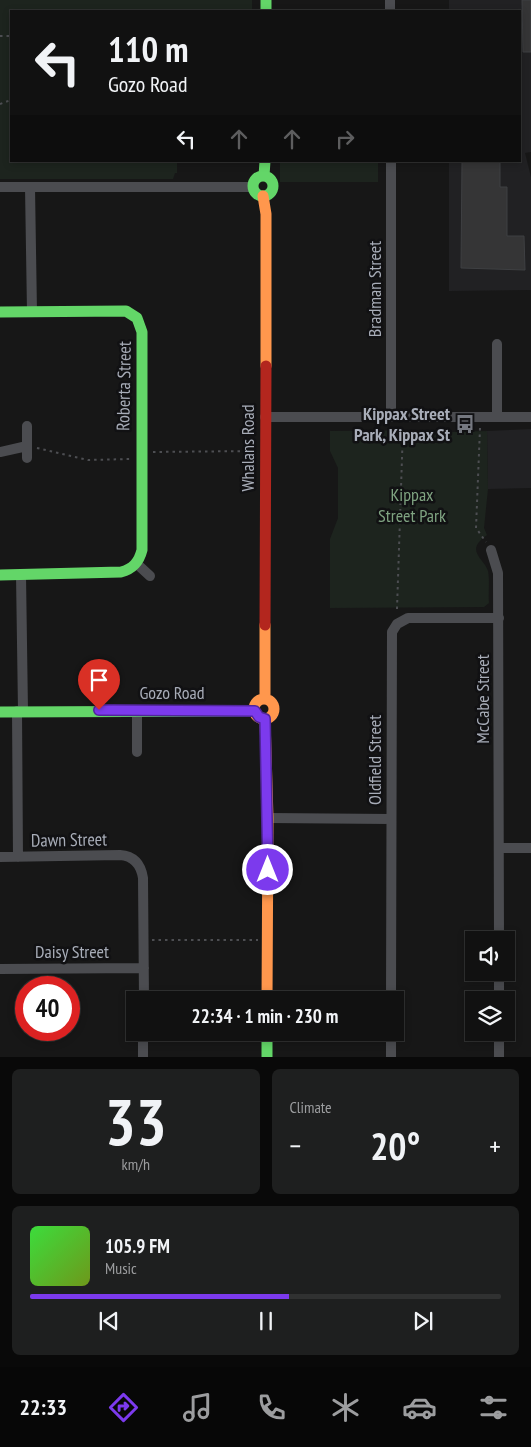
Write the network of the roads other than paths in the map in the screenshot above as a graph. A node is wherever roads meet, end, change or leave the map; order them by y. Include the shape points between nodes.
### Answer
1 (265, 162) edge
2 (391, 162) edge
3 (264, 176) junction
4 (0, 187) edge
5 (30, 187) junction
6 (252, 187) junction
7 (263, 196) junction
8 (0, 312) edge
9 (32, 312) junction
10 (497, 344) dead end
11 (265, 417) junction
12 (391, 417) junction
13 (497, 417) junction
14 (531, 417) edge
15 (27, 426) dead end
16 (27, 446) junction
17 (0, 452) edge
18 (28, 458) dead end
19 (491, 550) road end
20 (137, 564) junction
21 (21, 574) junction
22 (0, 575) edge
23 (150, 576) dead end
24 (499, 618) junction
25 (265, 699) junction
26 (137, 710) junction
27 (20, 711) junction
28 (255, 711) junction
29 (0, 712) edge
30 (265, 719) junction
31 (137, 752) dead end
32 (268, 818) junction
33 (391, 819) junction
34 (499, 848) junction
35 (531, 848) edge
36 (0, 857) edge
37 (18, 857) junction
38 (499, 931) edge
39 (144, 968) junction
40 (0, 969) edge
41 (144, 991) edge
42 (267, 991) edge
43 (391, 991) edge
44 (144, 1041) edge
45 (267, 1041) edge
46 (391, 1041) edge
47 (499, 1041) edge
48 (143, 1057) edge
49 (267, 1057) edge
50 (390, 1057) edge
51 (499, 1057) edge

1 - 3 street
2 - 12 street, Bradman Street
3 - 6 street via 257,178
3 - 7 street via 271,181 272,187 270,193
4 - 5 street
5 - 6 street
5 - 9 street
6 - 7 street via 255,193
7 - 11 street, Whalans Road via 266,214
8 - 9 street, Roberta Street
9 - 20 street, Roberta Street via 120,310 134,314 140,321 142,550
10 - 13 street
11 - 12 street
11 - 25 street, Whalans Road
12 - 13 street
13 - 14 street
15 - 16 street
16 - 17 street
16 - 18 street
19 - 24 street, McCabe Street via 498,573
20 - 21 street via 131,570 121,572
20 - 23 street
21 - 22 street
21 - 27 street
24 - 33 street, Oldfield Street via 414,617 404,619 395,627 392,638
24 - 34 street, McCabe Street
25 - 28 street via 258,702
25 - 30 street via 272,703 274,709 272,715
26 - 27 street, Gozo Road
26 - 28 street, Gozo Road
26 - 31 street
27 - 29 street, Gozo Road
27 - 37 street
28 - 30 street
30 - 32 street
32 - 33 street
32 - 42 street
33 - 43 street, Oldfield Street
34 - 35 street
34 - 38 street
36 - 37 street, Dawn Street
37 - 39 street, Dawn Street via 140,858
39 - 40 street, Daisy Street
39 - 41 street, Dawn Street
44 - 48 street
45 - 49 street
46 - 50 street
47 - 51 street

